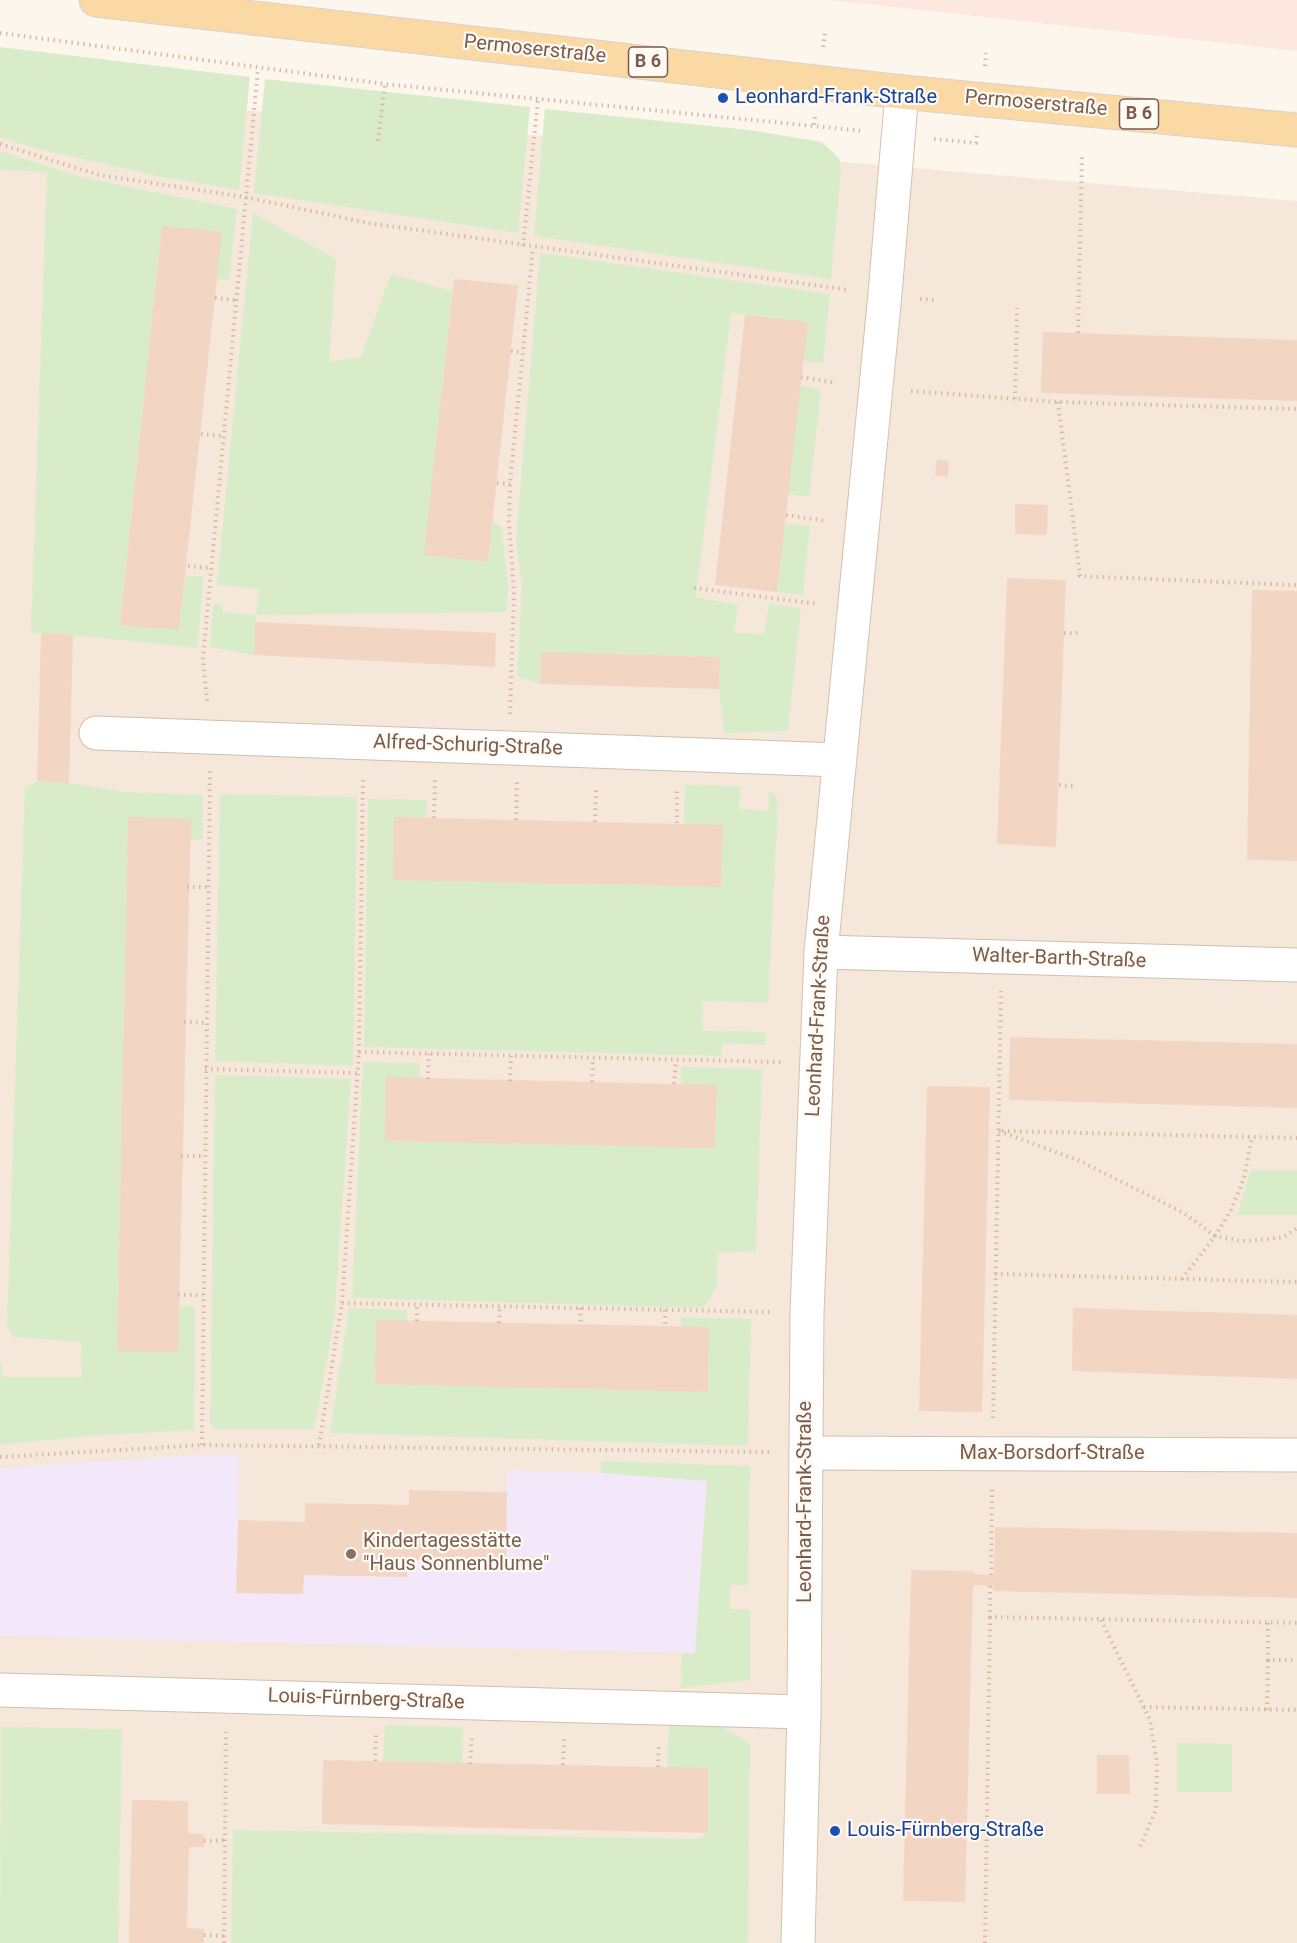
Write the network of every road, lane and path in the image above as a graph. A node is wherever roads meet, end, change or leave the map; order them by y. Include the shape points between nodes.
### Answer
1 (96, 0) edge
2 (0, 33) edge
3 (258, 68) junction
4 (385, 84) junction
5 (902, 92) junction
6 (538, 99) junction
7 (814, 126) dead end
8 (1297, 130) edge
9 (378, 141) dead end
10 (0, 144) edge
11 (1082, 154) dead end
12 (245, 197) junction
13 (523, 246) junction
14 (533, 248) junction
15 (885, 294) junction
16 (215, 298) dead end
17 (235, 300) junction
18 (937, 300) dead end
19 (1017, 308) dead end
20 (1078, 333) dead end
21 (511, 351) dead end
22 (523, 352) junction
23 (801, 377) dead end
24 (836, 383) dead end
25 (906, 391) dead end
26 (1015, 399) junction
27 (1058, 402) junction
28 (1297, 409) edge
29 (201, 434) dead end
30 (223, 436) junction
31 (497, 483) dead end
32 (510, 484) junction
33 (786, 515) dead end
34 (861, 526) junction
35 (188, 566) dead end
36 (211, 568) junction
37 (1297, 585) edge
38 (694, 588) dead end
39 (855, 608) junction
40 (1064, 633) dead end
41 (1078, 633) dead end
42 (96, 733) dead end
43 (210, 736) junction
44 (363, 742) junction
45 (508, 747) junction
46 (839, 760) junction
47 (436, 771) dead end
48 (1059, 785) dead end
49 (1073, 786) dead end
50 (434, 818) dead end
51 (187, 887) dead end
52 (208, 887) junction
53 (821, 952) junction
54 (1000, 957) junction
55 (1297, 965) edge
56 (184, 1022) dead end
57 (206, 1023) junction
58 (359, 1052) junction
59 (429, 1054) junction
60 (511, 1056) junction
61 (593, 1058) junction
62 (676, 1060) junction
63 (815, 1063) junction
64 (205, 1070) junction
65 (357, 1073) junction
66 (428, 1079) dead end
67 (510, 1081) dead end
68 (592, 1082) dead end
69 (674, 1084) dead end
70 (999, 1131) junction
71 (1252, 1137) junction
72 (1297, 1138) edge
73 (181, 1156) dead end
74 (204, 1156) junction
75 (1297, 1228) edge
76 (1215, 1236) junction
77 (995, 1274) junction
78 (1182, 1279) junction
79 (1297, 1282) edge
80 (178, 1295) dead end
81 (203, 1295) junction
82 (342, 1303) junction
83 (417, 1305) junction
84 (500, 1306) junction
85 (580, 1308) junction
86 (665, 1310) junction
87 (807, 1312) junction
88 (417, 1321) dead end
89 (499, 1323) dead end
90 (581, 1324) dead end
91 (665, 1326) dead end
92 (202, 1445) junction
93 (319, 1445) junction
94 (806, 1453) junction
95 (993, 1453) junction
96 (1297, 1455) edge
97 (0, 1457) edge
98 (991, 1575) dead end
99 (990, 1586) dead end
100 (990, 1617) junction
101 (1101, 1620) junction
102 (1268, 1623) junction
103 (1297, 1623) edge
104 (1268, 1660) junction
105 (1297, 1660) edge
106 (0, 1690) edge
107 (227, 1696) junction
108 (1144, 1707) junction
109 (1267, 1710) junction
110 (1297, 1710) edge
111 (804, 1712) junction
112 (225, 1840) junction
113 (204, 1841) dead end
114 (1140, 1847) dead end
115 (204, 1935) dead end
116 (224, 1936) junction
117 (224, 1943) edge
118 (798, 1943) edge
119 (985, 1943) edge

1 - 5 main road, Permoserstraße / B 6
2 - 3 path
3 - 4 path
3 - 12 path
4 - 6 path
4 - 9 path
5 - 8 main road, Permoserstraße / B 6
5 - 15 street, Leonhard-Frank-Straße
6 - 7 path
6 - 13 path
10 - 12 path via 99,175
11 - 20 path
12 - 13 path via 368,223
12 - 17 path
13 - 14 path
14 - 15 path
14 - 22 path
15 - 18 path
15 - 34 street, Leonhard-Frank-Straße
16 - 17 path
17 - 30 path
19 - 26 path
21 - 22 path
22 - 32 path
23 - 24 path
25 - 26 path
26 - 27 path
27 - 28 path
27 - 37 path via 1080,576
29 - 30 path
30 - 36 path
31 - 32 path
32 - 45 path via 514,591
33 - 34 path
34 - 39 street, Leonhard-Frank-Straße
35 - 36 path
36 - 43 path via 203,658
38 - 39 path
39 - 46 street, Leonhard-Frank-Straße
40 - 41 path
42 - 43 street, Alfred-Schurig-Straße
43 - 44 street, Alfred-Schurig-Straße
43 - 52 path
44 - 45 street, Alfred-Schurig-Straße
44 - 58 path
45 - 46 street, Alfred-Schurig-Straße
46 - 53 street, Leonhard-Frank-Straße
47 - 50 path
48 - 49 path
51 - 52 path
52 - 57 path
53 - 54 street, Walter-Barth-Straße
53 - 63 street, Leonhard-Frank-Straße
54 - 55 street, Walter-Barth-Straße
54 - 70 path
56 - 57 path
57 - 64 path
58 - 59 path
58 - 65 path
59 - 60 path
59 - 66 path
60 - 61 path
60 - 67 path
61 - 62 path
61 - 68 path
62 - 63 path
62 - 69 path
63 - 87 street, Leonhard-Frank-Straße
64 - 65 path
64 - 74 path
65 - 82 path
70 - 71 path
70 - 76 path via 1089,1166 1184,1213
70 - 77 path
71 - 72 path
71 - 76 path via 1244,1178
73 - 74 path
74 - 81 path
75 - 76 path via 1284,1237 1259,1240
76 - 78 path
77 - 78 path
77 - 95 path
78 - 79 path
80 - 81 path
81 - 92 path
82 - 83 path
82 - 93 path
83 - 84 path
83 - 88 path
84 - 85 path
84 - 89 path
85 - 86 path
85 - 90 path
86 - 87 path
86 - 91 path
87 - 94 street, Leonhard-Frank-Straße
92 - 93 path
92 - 97 path
93 - 94 path
94 - 95 street, Max-Borsdorf-Straße
94 - 111 street, Leonhard-Frank-Straße
95 - 96 street, Max-Borsdorf-Straße
95 - 98 path
99 - 100 path
100 - 101 path
100 - 119 path
101 - 102 path
101 - 108 path
102 - 103 path
102 - 104 path
104 - 105 path
104 - 109 path
106 - 107 street, Louis-Fürnberg-Straße
107 - 111 street, Louis-Fürnberg-Straße
107 - 112 path
108 - 109 path
108 - 114 path via 1157,1763 1156,1810
109 - 110 path
111 - 118 street, Leonhard-Frank-Straße
112 - 113 path
112 - 116 path
115 - 116 path
116 - 117 path

